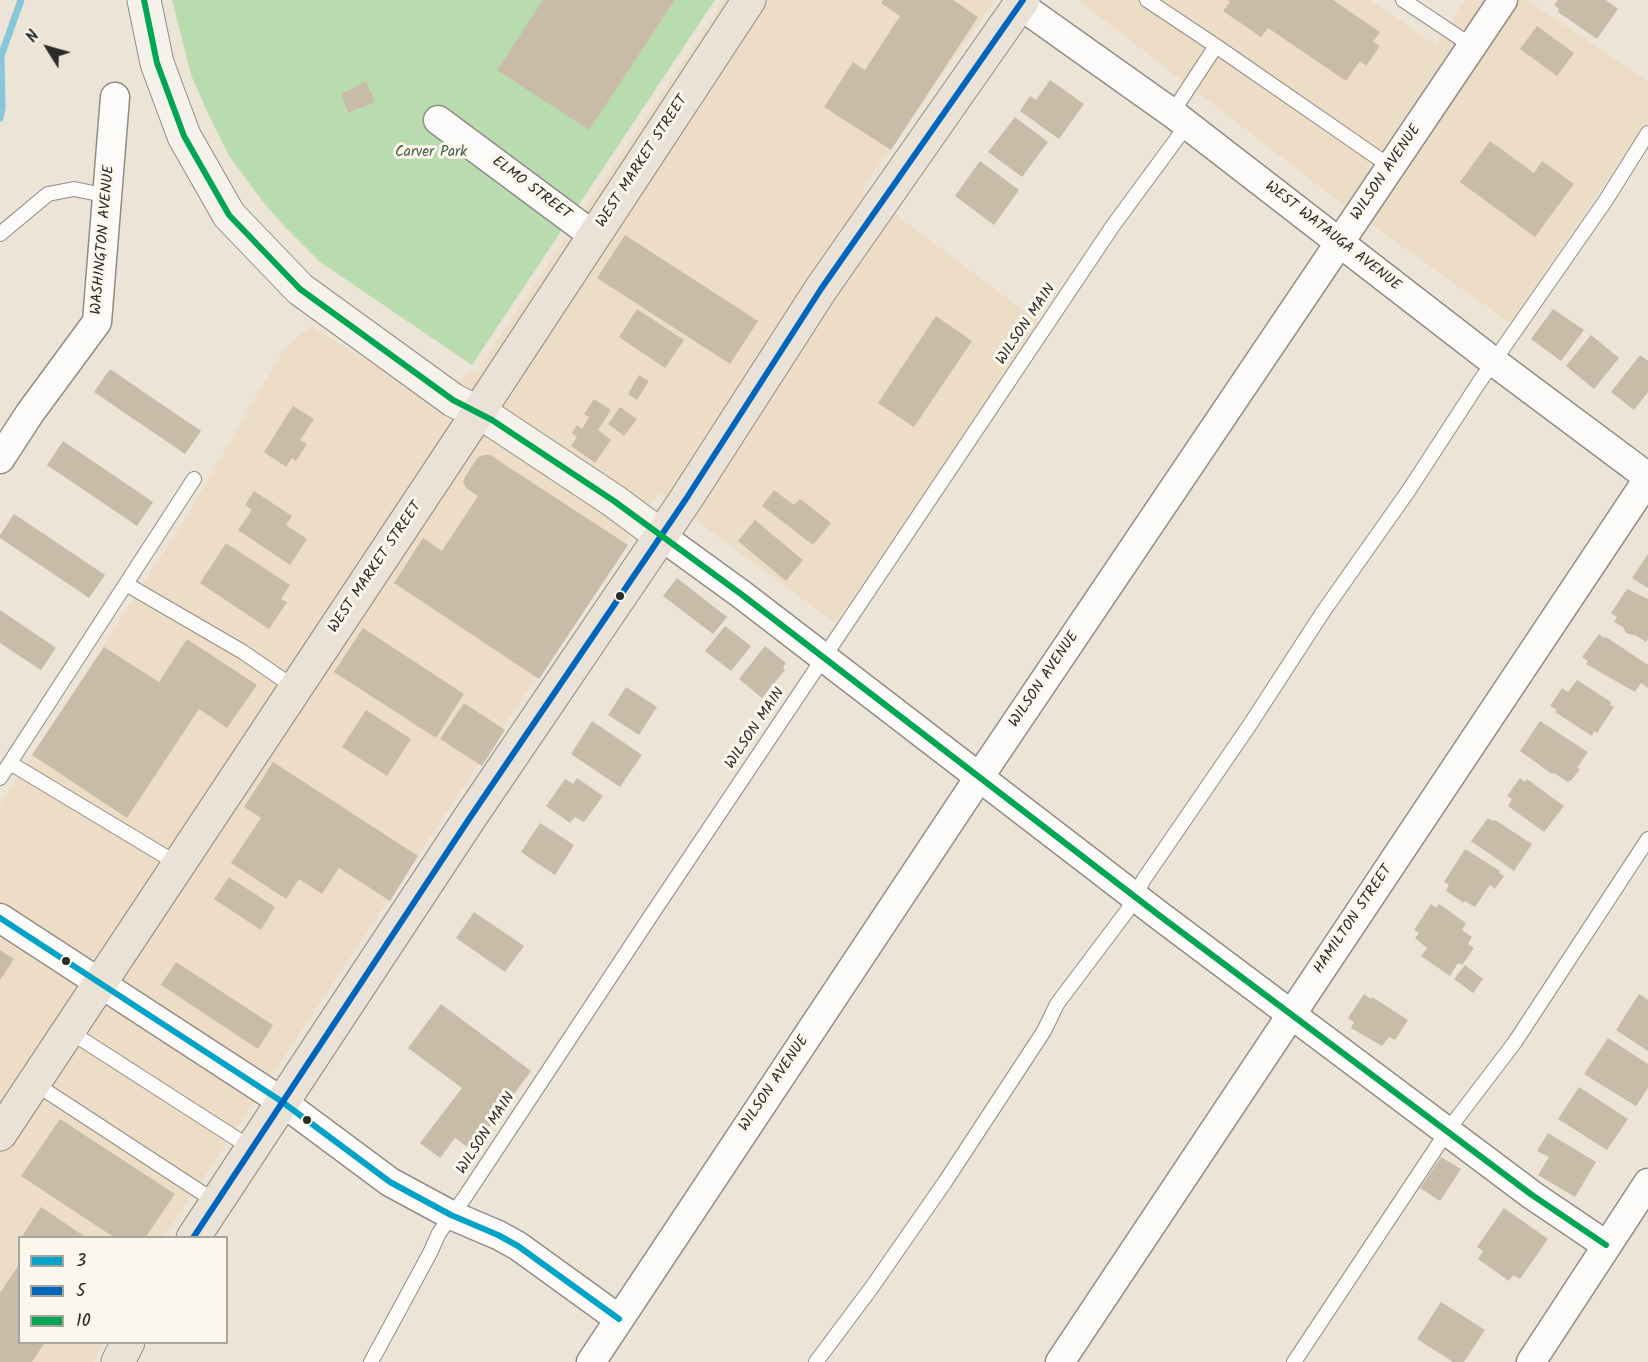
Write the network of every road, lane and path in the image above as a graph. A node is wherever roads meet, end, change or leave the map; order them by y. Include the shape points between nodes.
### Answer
1 (144, 0) edge
2 (749, 0) edge
3 (1147, 0) edge
4 (1403, 0) edge
5 (1503, 0) edge
6 (1019, 2) edge
7 (1216, 46) junction
8 (1472, 46) junction
9 (115, 97) dead end
10 (1179, 119) junction
11 (438, 120) dead end
12 (1648, 133) edge
13 (1390, 167) junction
14 (108, 196) junction
15 (0, 234) edge
16 (594, 236) junction
17 (1340, 244) junction
18 (1494, 362) junction
19 (478, 412) junction
20 (0, 459) edge
21 (1648, 478) edge
22 (194, 479) dead end
23 (661, 536) junction
24 (126, 584) junction
25 (824, 657) junction
26 (295, 688) junction
27 (10, 763) junction
28 (980, 776) junction
29 (0, 778) edge
30 (1648, 839) edge
31 (178, 864) junction
32 (1135, 896) junction
33 (0, 918) edge
34 (99, 985) junction
35 (1292, 1013) junction
36 (69, 1031) junction
37 (34, 1083) junction
38 (281, 1101) junction
39 (1448, 1131) junction
40 (0, 1134) edge
41 (250, 1148) junction
42 (1648, 1183) edge
43 (216, 1202) junction
44 (451, 1215) junction
45 (194, 1236) edge
46 (1606, 1245) junction
47 (619, 1319) junction
48 (127, 1344) edge
49 (118, 1362) edge
50 (371, 1362) edge
51 (591, 1362) edge
52 (816, 1362) edge
53 (1060, 1362) edge
54 (1294, 1362) edge
55 (1531, 1362) edge

1 - 19 main road via 157,63 184,136 229,215 300,289 453,400
2 - 16 main road, WEST MARKET STREET
3 - 7 lane
4 - 8 lane
5 - 8 street, WILSON AVENUE
6 - 10 street, WEST WATAUGA AVENUE
6 - 23 main road via 821,289
7 - 10 lane, WILSON MAIN
7 - 13 lane
8 - 13 street, WILSON AVENUE
9 - 14 street, WASHINGTON AVENUE
10 - 17 street, WEST WATAUGA AVENUE
10 - 25 lane, WILSON MAIN via 1112,227
11 - 16 street, ELMO STREET
12 - 18 lane
13 - 17 street, WILSON AVENUE
14 - 15 lane via 74,189 48,194
14 - 20 street, WASHINGTON AVENUE via 98,322
16 - 19 main road, WEST MARKET STREET
17 - 18 street, WEST WATAUGA AVENUE
17 - 28 street, WILSON AVENUE
18 - 21 street, WEST WATAUGA AVENUE
18 - 32 lane
19 - 23 main road
19 - 26 main road, WEST MARKET STREET
21 - 35 street, HAMILTON STREET
22 - 24 lane
23 - 25 street
23 - 38 main road
24 - 26 lane via 243,652
24 - 27 lane
25 - 28 street
25 - 44 lane, WILSON MAIN
26 - 31 main road, WEST MARKET STREET
27 - 29 lane
27 - 31 lane
28 - 32 street
28 - 47 street, WILSON AVENUE
30 - 39 lane via 1515,1042
31 - 34 main road, WEST MARKET STREET
32 - 35 street
32 - 52 lane via 1057,1004 945,1182
33 - 34 street
34 - 36 main road, WEST MARKET STREET
34 - 38 street
35 - 39 street
35 - 53 street, HAMILTON STREET
36 - 37 main road, WEST MARKET STREET
36 - 41 lane
37 - 40 main road, WEST MARKET STREET
37 - 43 lane
38 - 41 main road
38 - 44 street via 390,1182
39 - 46 street
39 - 54 lane
41 - 43 main road
42 - 46 street
43 - 45 main road
44 - 47 street via 518,1246
44 - 50 lane, WILSON MAIN
46 - 55 street
47 - 51 street, WILSON AVENUE
48 - 49 main road

